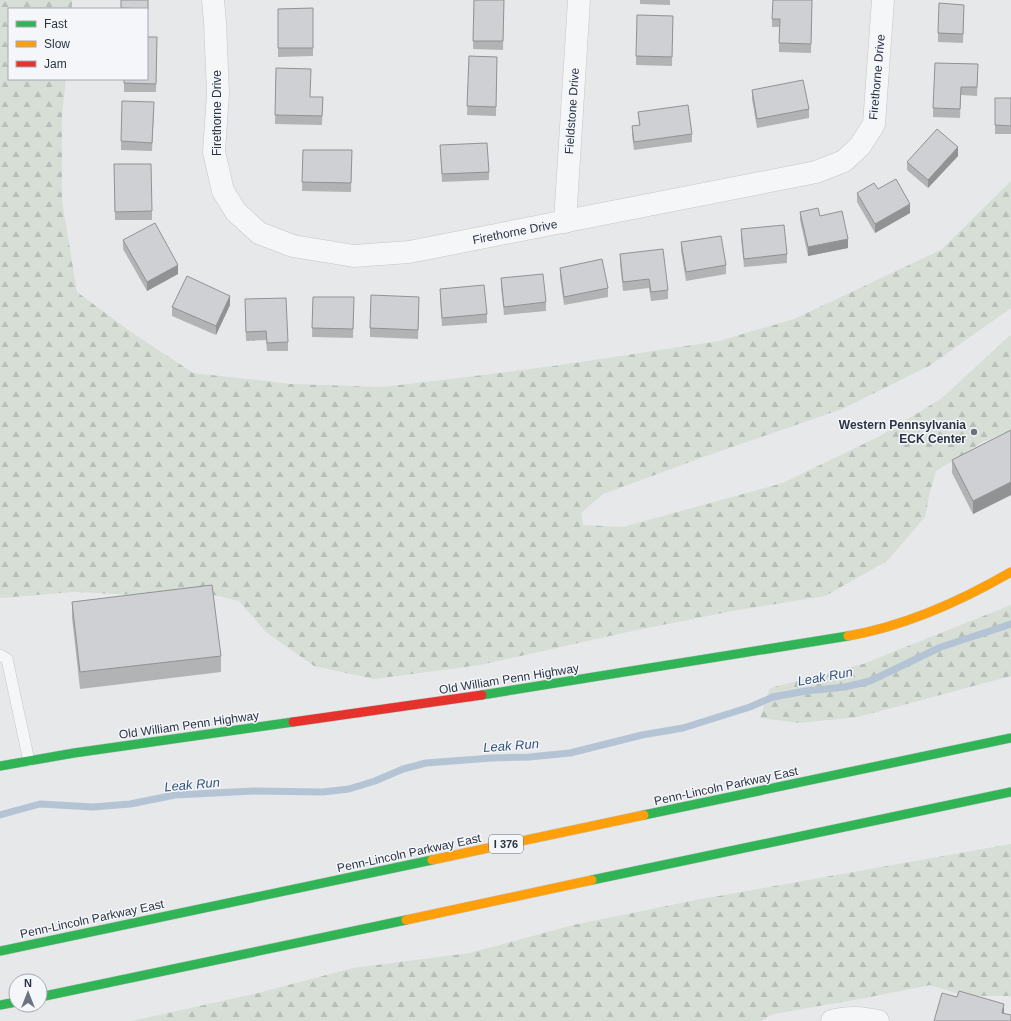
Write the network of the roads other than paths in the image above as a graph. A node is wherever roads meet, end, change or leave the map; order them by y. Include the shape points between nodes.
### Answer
1 (212, 0) edge
2 (579, 0) edge
3 (883, 0) edge
4 (565, 222) junction
5 (1011, 572) edge
6 (0, 655) edge
7 (1011, 738) edge
8 (29, 761) junction
9 (0, 766) edge
10 (1011, 792) edge
11 (0, 951) edge
12 (48, 995) edge
13 (832, 1021) edge
14 (878, 1021) edge

1 - 4 street, Firethorne Drive via 218,93 214,152 223,191 236,212 259,233 294,246 354,256 409,252
2 - 4 street, Fieldstone Drive
3 - 4 street, Firethorne Drive via 874,124 860,146 844,160 816,172
5 - 8 main road, Old William Penn Highway via 978,591 919,616 864,632 453,700
6 - 8 lane via 7,659
7 - 11 main road, Penn-Lincoln Parkway East / I 376
8 - 9 main road, Old William Penn Highway
10 - 12 main road
13 - 14 street via 842,1018

